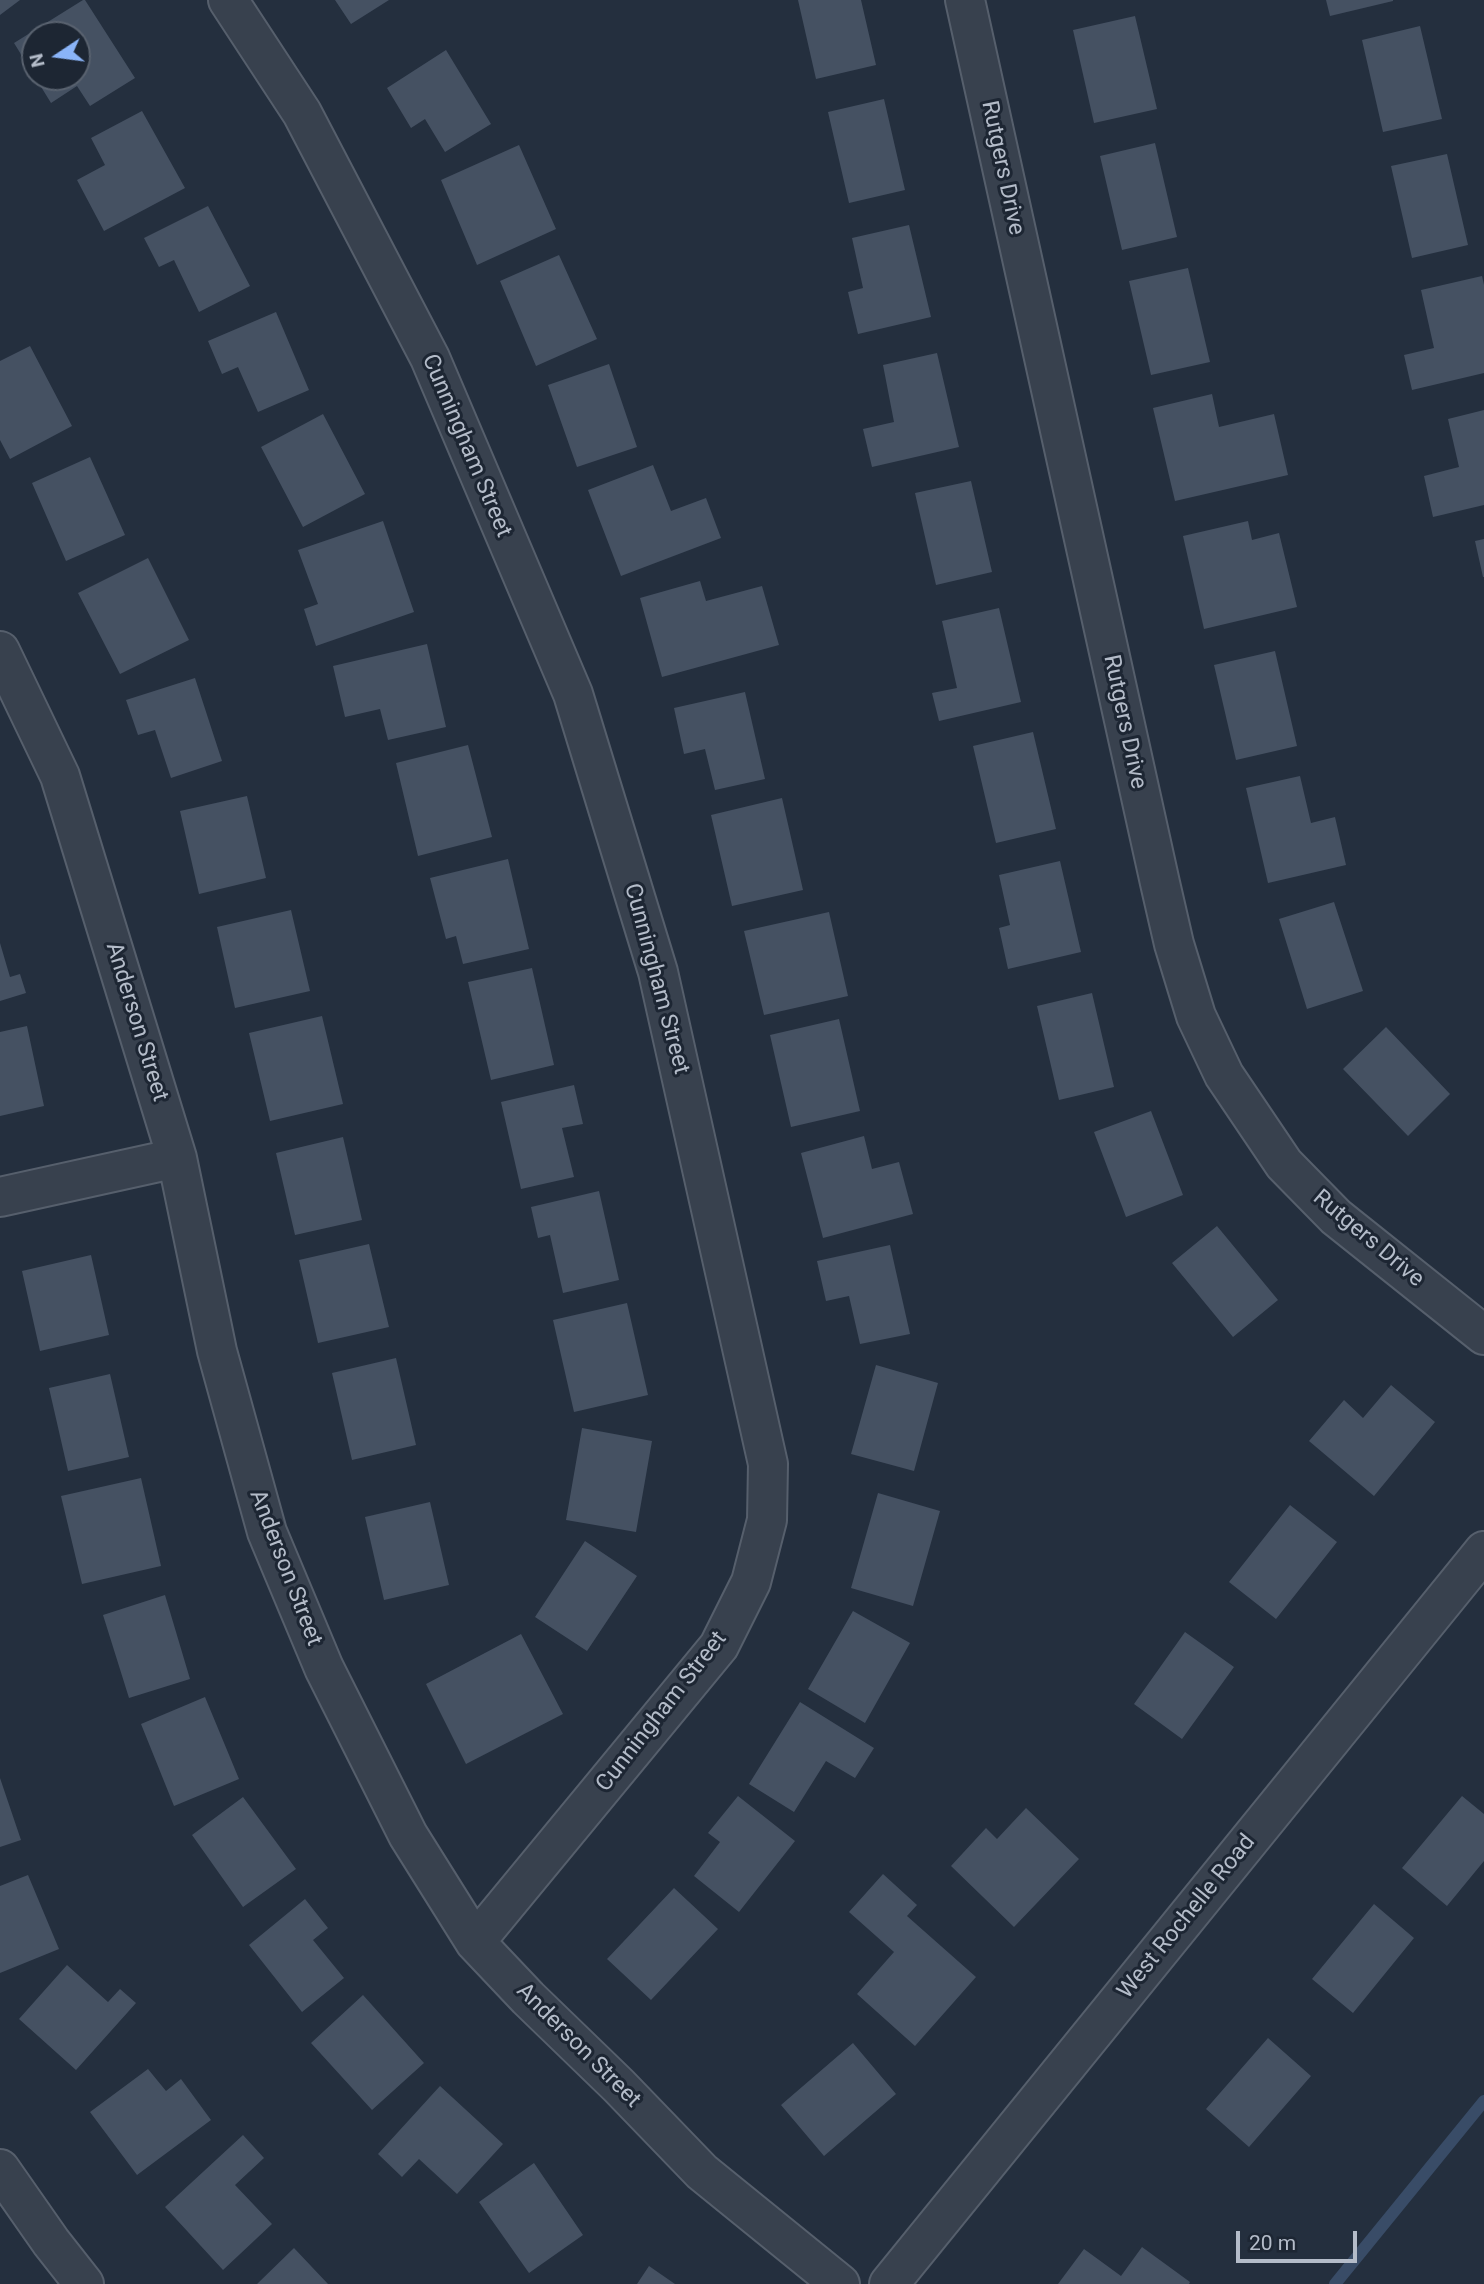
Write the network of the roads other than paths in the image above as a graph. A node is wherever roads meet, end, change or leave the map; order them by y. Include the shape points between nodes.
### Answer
1 (228, 0) edge
2 (965, 0) edge
3 (0, 651) edge
4 (177, 1158) junction
5 (0, 1197) edge
6 (1484, 1335) edge
7 (1484, 1550) edge
8 (475, 1942) junction
9 (0, 2169) edge
10 (84, 2284) edge
11 (840, 2284) edge
12 (889, 2284) edge

1 - 8 street, Cunningham Street via 302,113 430,358 573,694 659,972 768,1464 767,1520 751,1582 719,1646
2 - 6 street, Rutgers Drive via 1174,944 1196,1016 1224,1075 1284,1164 1336,1217
3 - 4 street, Anderson Street via 60,776
4 - 5 street
4 - 8 street, Anderson Street via 216,1351 267,1532 324,1668 408,1835
7 - 12 street, West Rochelle Road
8 - 11 street, Anderson Street via 702,2172
9 - 10 street

